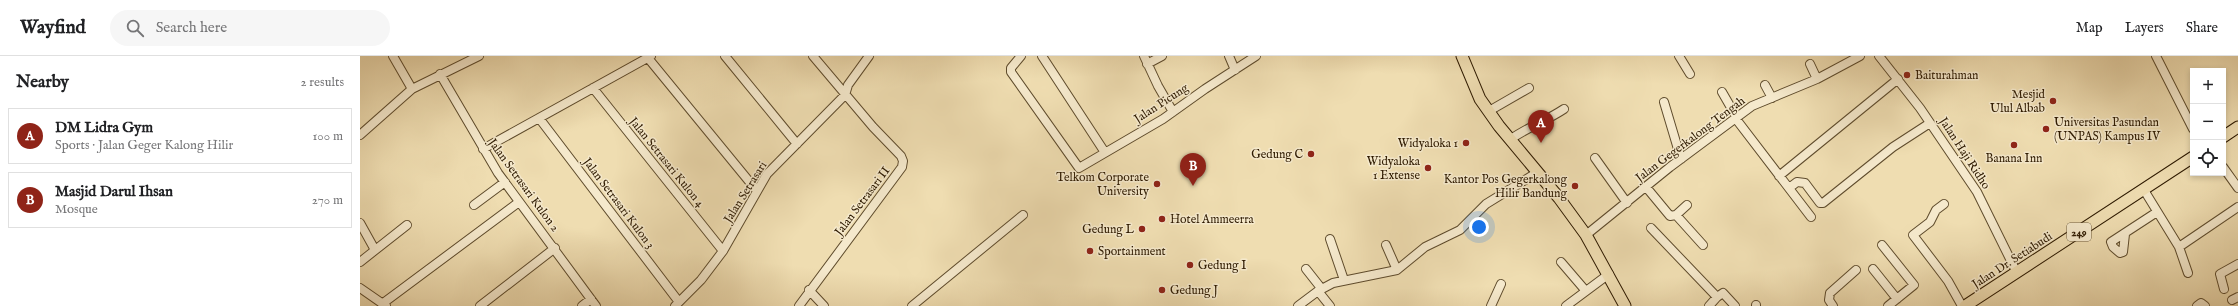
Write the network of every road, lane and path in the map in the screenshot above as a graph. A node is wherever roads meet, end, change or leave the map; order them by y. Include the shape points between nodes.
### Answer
1 (393, 56) edge
2 (479, 56) edge
3 (725, 56) edge
4 (813, 56) edge
5 (869, 56) edge
6 (1021, 56) edge
7 (1042, 56) edge
8 (1144, 56) edge
9 (1162, 56) edge
10 (1229, 56) edge
11 (1256, 56) edge
12 (1462, 56) edge
13 (1679, 56) edge
14 (1841, 56) edge
15 (1860, 56) edge
16 (1880, 56) edge
17 (2156, 56) edge
18 (649, 57) edge
19 (1147, 64) junction
20 (1810, 64) dead end
21 (1845, 64) junction
22 (1235, 70) junction
23 (440, 74) junction
24 (1690, 74) dead end
25 (1817, 78) junction
26 (1898, 79) junction
27 (1764, 85) dead end
28 (593, 88) junction
29 (1529, 88) dead end
30 (412, 89) junction
31 (1722, 92) dead end
32 (845, 95) junction
33 (1772, 98) junction
34 (1664, 102) dead end
35 (1564, 109) dead end
36 (1489, 111) junction
37 (1173, 112) junction
38 (540, 118) junction
39 (1737, 118) junction
40 (1930, 122) junction
41 (2190, 123) edge
42 (2238, 128) edge
43 (360, 135) edge
44 (2226, 135) edge
45 (1511, 139) junction
46 (797, 144) junction
47 (483, 149) junction
48 (1104, 151) junction
49 (1594, 158) dead end
50 (1681, 159) junction
51 (2190, 159) edge
52 (2226, 171) edge
53 (1538, 172) junction
54 (1779, 176) junction
55 (505, 182) junction
56 (1646, 187) junction
57 (1789, 188) junction
58 (2238, 188) edge
59 (2144, 190) junction
60 (757, 191) junction
61 (519, 202) junction
62 (1627, 203) junction
63 (1944, 204) dead end
64 (474, 205) dead end
65 (1687, 205) dead end
66 (2237, 211) edge
67 (2157, 212) junction
68 (1023, 215) dead end
69 (1676, 215) junction
70 (1811, 217) dead end
71 (360, 223) edge
72 (407, 225) dead end
73 (1651, 228) dead end
74 (2125, 234) dead end
75 (1586, 235) junction
76 (1330, 239) dead end
77 (1703, 245) dead end
78 (1882, 245) dead end
79 (1386, 246) dead end
80 (2179, 247) junction
81 (555, 248) junction
82 (375, 250) junction
83 (723, 251) junction
84 (360, 262) edge
85 (1561, 262) dead end
86 (2238, 264) edge
87 (1306, 269) dead end
88 (1873, 269) dead end
89 (1397, 270) junction
90 (1856, 270) dead end
91 (2017, 273) junction
92 (2188, 273) dead end
93 (1609, 274) junction
94 (1344, 280) junction
95 (1501, 284) dead end
96 (360, 288) edge
97 (1320, 289) junction
98 (2224, 289) dead end
99 (809, 290) junction
100 (1585, 290) junction
101 (1717, 297) junction
102 (1897, 299) junction
103 (594, 302) edge
104 (677, 304) edge
105 (384, 305) edge
106 (480, 306) edge
107 (582, 306) edge
108 (799, 306) edge
109 (824, 306) edge
110 (912, 306) edge
111 (1298, 306) edge
112 (1330, 306) edge
113 (1491, 306) edge
114 (1566, 306) edge
115 (1625, 306) edge
116 (1709, 306) edge
117 (1735, 306) edge
118 (1833, 306) edge
119 (1888, 306) edge
120 (1963, 306) edge
121 (2197, 306) edge
122 (2205, 306) edge

1 - 30 street
2 - 23 street
3 - 46 street
4 - 32 street, Jalan Setrasari II
5 - 32 street, Jalan Setrasari via 848,85
6 - 48 street, Jalan Picung via 1011,68 1011,72 1078,167 1081,168
7 - 48 street
8 - 19 street
9 - 19 street
10 - 22 street
11 - 22 street, Jalan Picung
12 - 36 main road via 1477,92
13 - 24 street
14 - 21 street
15 - 21 street, Jalan Gegerkalong Tengah
16 - 26 street, Jalan Haji Ridho
17 - 41 street
18 - 28 street
18 - 60 street
19 - 37 street
20 - 25 street
21 - 25 street, Jalan Gegerkalong Tengah
22 - 37 street, Jalan Picung
23 - 30 street
23 - 47 street, Jalan Setrasari Kulon 2
25 - 33 street, Jalan Gegerkalong Tengah
26 - 40 street, Jalan Haji Ridho
26 - 54 street
27 - 33 street
28 - 38 street
28 - 83 street, Jalan Setrasari Kulon 4
29 - 36 street
30 - 43 street
31 - 39 street
32 - 46 street, Jalan Setrasari
32 - 99 street, Jalan Setrasari II via 902,156 903,164
33 - 39 street, Jalan Gegerkalong Tengah via 1752,106
34 - 50 street
35 - 45 street
36 - 45 main road
37 - 48 street, Jalan Picung
38 - 47 street
38 - 104 street, Jalan Setrasari Kulon 3
39 - 50 street, Jalan Gegerkalong Tengah
39 - 54 street
40 - 57 street via 1823,203 1820,203 1805,183 1797,182
40 - 91 street, Jalan Haji Ridho via 1976,192
42 - 44 main road
45 - 53 main road
46 - 60 street, Jalan Setrasari via 768,174
47 - 55 street, Jalan Setrasari Kulon 2
49 - 62 street
50 - 56 street, Jalan Gegerkalong Tengah
51 - 59 main road, Jalan Dr. Setiabudi / 249
52 - 58 street
53 - 75 main road
53 - 89 street via 1486,204 1460,230 1425,246
54 - 57 street
55 - 61 street, Jalan Setrasari Kulon 2
55 - 64 street
56 - 62 street, Jalan Gegerkalong Tengah
56 - 69 street via 1668,215
57 - 70 street
59 - 67 street
59 - 91 main road, Jalan Dr. Setiabudi / 249
60 - 83 street, Jalan Setrasari
61 - 81 street, Jalan Setrasari Kulon 2
61 - 105 street
62 - 75 street, Jalan Gegerkalong Tengah
63 - 120 street via 1936,210 1930,222 1913,235 1948,281
65 - 69 street
66 - 80 street
67 - 74 street
67 - 80 street
68 - 110 street
69 - 77 street
71 - 82 street
72 - 82 street
73 - 101 street
75 - 93 main road
76 - 94 street
78 - 102 street via 1914,285
79 - 89 street
80 - 92 street
81 - 103 street, Jalan Setrasari Kulon 2
81 - 106 street
82 - 84 street
83 - 104 street, Jalan Setrasari via 701,280
85 - 100 street
86 - 98 street via 2220,274
87 - 97 street
88 - 102 street
89 - 94 street
90 - 118 street via 1830,293 1828,298
91 - 120 main road, Jalan Dr. Setiabudi / 249
93 - 100 street
93 - 115 main road
94 - 97 street
95 - 113 street
96 - 105 street
97 - 111 street
97 - 112 street
99 - 108 street, Jalan Setrasari II
99 - 109 street
100 - 114 street
101 - 116 street
101 - 117 street via 1723,293
102 - 119 street
103 - 107 street
121 - 122 street via 2202,303

